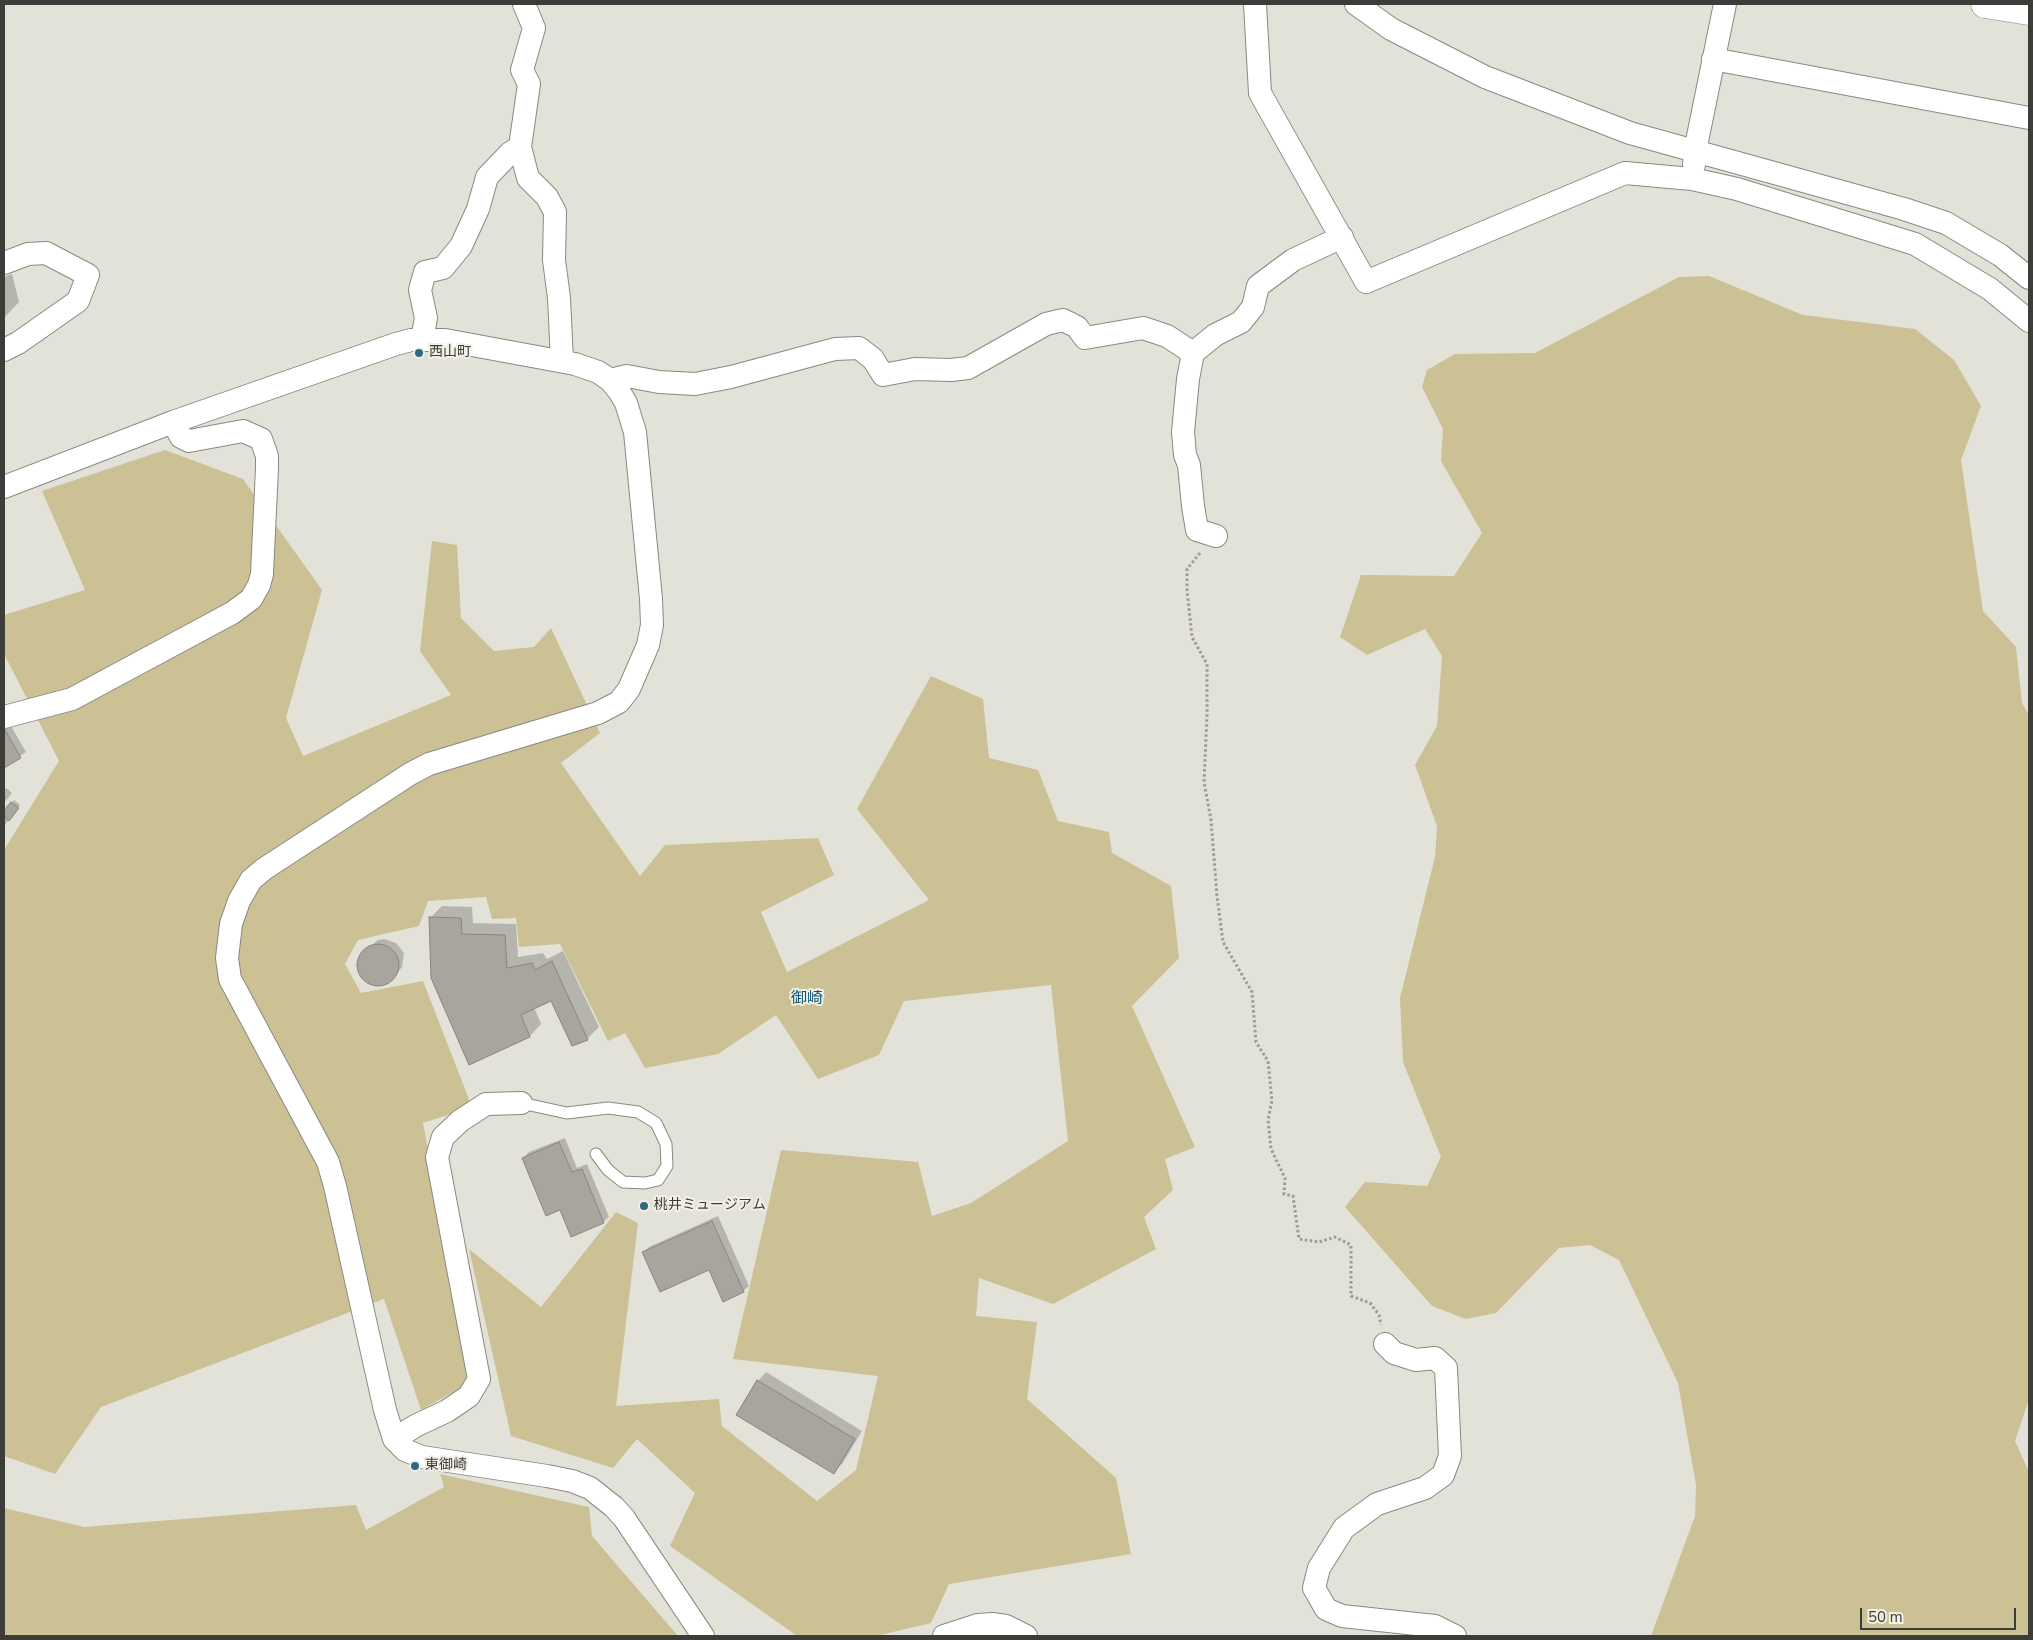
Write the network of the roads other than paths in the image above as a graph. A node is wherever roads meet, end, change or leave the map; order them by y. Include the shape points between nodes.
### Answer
1 (524, 4) edge
2 (1255, 4) edge
3 (1356, 4) edge
4 (1725, 4) edge
5 (1985, 4) edge
6 (2029, 11) edge
7 (1713, 59) junction
8 (2029, 118) edge
9 (520, 147) junction
10 (1695, 151) junction
11 (1692, 179) junction
12 (1342, 237) junction
13 (4, 263) edge
14 (2029, 278) edge
15 (2029, 322) edge
16 (422, 339) junction
17 (4, 350) edge
18 (1194, 353) junction
19 (562, 361) junction
20 (610, 380) junction
21 (172, 422) junction
22 (4, 487) edge
23 (1216, 536) road end
24 (4, 717) edge
25 (521, 1103) joint
26 (596, 1154) dead end
27 (1385, 1344) road end
28 (394, 1439) junction
29 (703, 1636) edge
30 (944, 1636) edge
31 (1026, 1636) edge
32 (1454, 1636) edge

1 - 9 street via 534,28 522,70 529,84
2 - 12 street via 1260,93
3 - 10 street via 1391,29 1485,77 1630,133
4 - 7 street
5 - 6 street
7 - 8 street
7 - 10 street
9 - 16 street via 487,177 478,209 460,246 443,268 425,272 420,290 426,318
9 - 19 street via 528,178 547,197 555,212 554,260
10 - 11 street
10 - 14 street via 1946,223 2000,255
11 - 12 street via 1625,173 1366,282
11 - 15 street via 1737,189 1915,244 1990,288
12 - 18 street via 1293,260 1258,286 1253,307 1241,322 1215,335
13 - 17 street via 28,254 46,253 88,275 78,301
16 - 19 street via 445,340
16 - 21 street via 396,344
18 - 20 street via 1167,336 1142,328 1085,338 1077,327 1063,320 1046,324 968,368 916,369 883,375 873,359 859,348 835,349 695,384 627,376
18 - 23 street via 1183,432 1185,455 1197,530
19 - 20 street via 587,367
20 - 28 street via 626,403 635,432 652,599 648,645 629,689 619,702 598,713 429,764 410,774 251,880 240,900 229,935 227,958 230,979 328,1162
21 - 22 street
21 - 24 street via 181,437 189,441 243,431 260,439 265,448 268,468 262,574 255,592 232,613 72,699
25 - 26 lane via 567,1114 608,1108 638,1112 656,1122 666,1144 667,1166 658,1180 623,1182
25 - 28 street via 486,1104 442,1137 437,1157 479,1379 469,1396
27 - 32 street via 1394,1353 1416,1360 1435,1358 1446,1368 1450,1456 1443,1475 1425,1488 1377,1504 1344,1528 1319,1568 1314,1588 1326,1609 1342,1616 1435,1626
28 - 29 street via 405,1450 422,1457 547,1476 590,1488 624,1518
30 - 31 street via 992,1624 1006,1626

